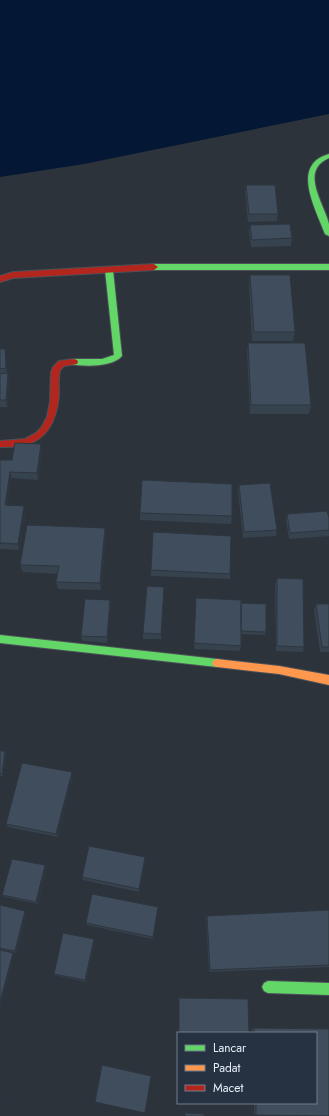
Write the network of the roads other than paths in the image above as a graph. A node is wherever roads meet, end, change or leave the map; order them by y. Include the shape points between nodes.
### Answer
1 (329, 156) edge
2 (329, 234) edge
3 (329, 267) edge
4 (109, 270) junction
5 (0, 279) edge
6 (0, 444) edge
7 (0, 639) edge
8 (329, 680) edge
9 (268, 987) dead end
10 (329, 989) edge

1 - 2 street via 315,164 311,177 312,187
3 - 4 street via 160,267
4 - 5 street via 12,275
4 - 6 street via 117,358 112,361 62,363 55,372 54,411 46,429 41,435 26,442
7 - 8 street via 279,670
9 - 10 street

